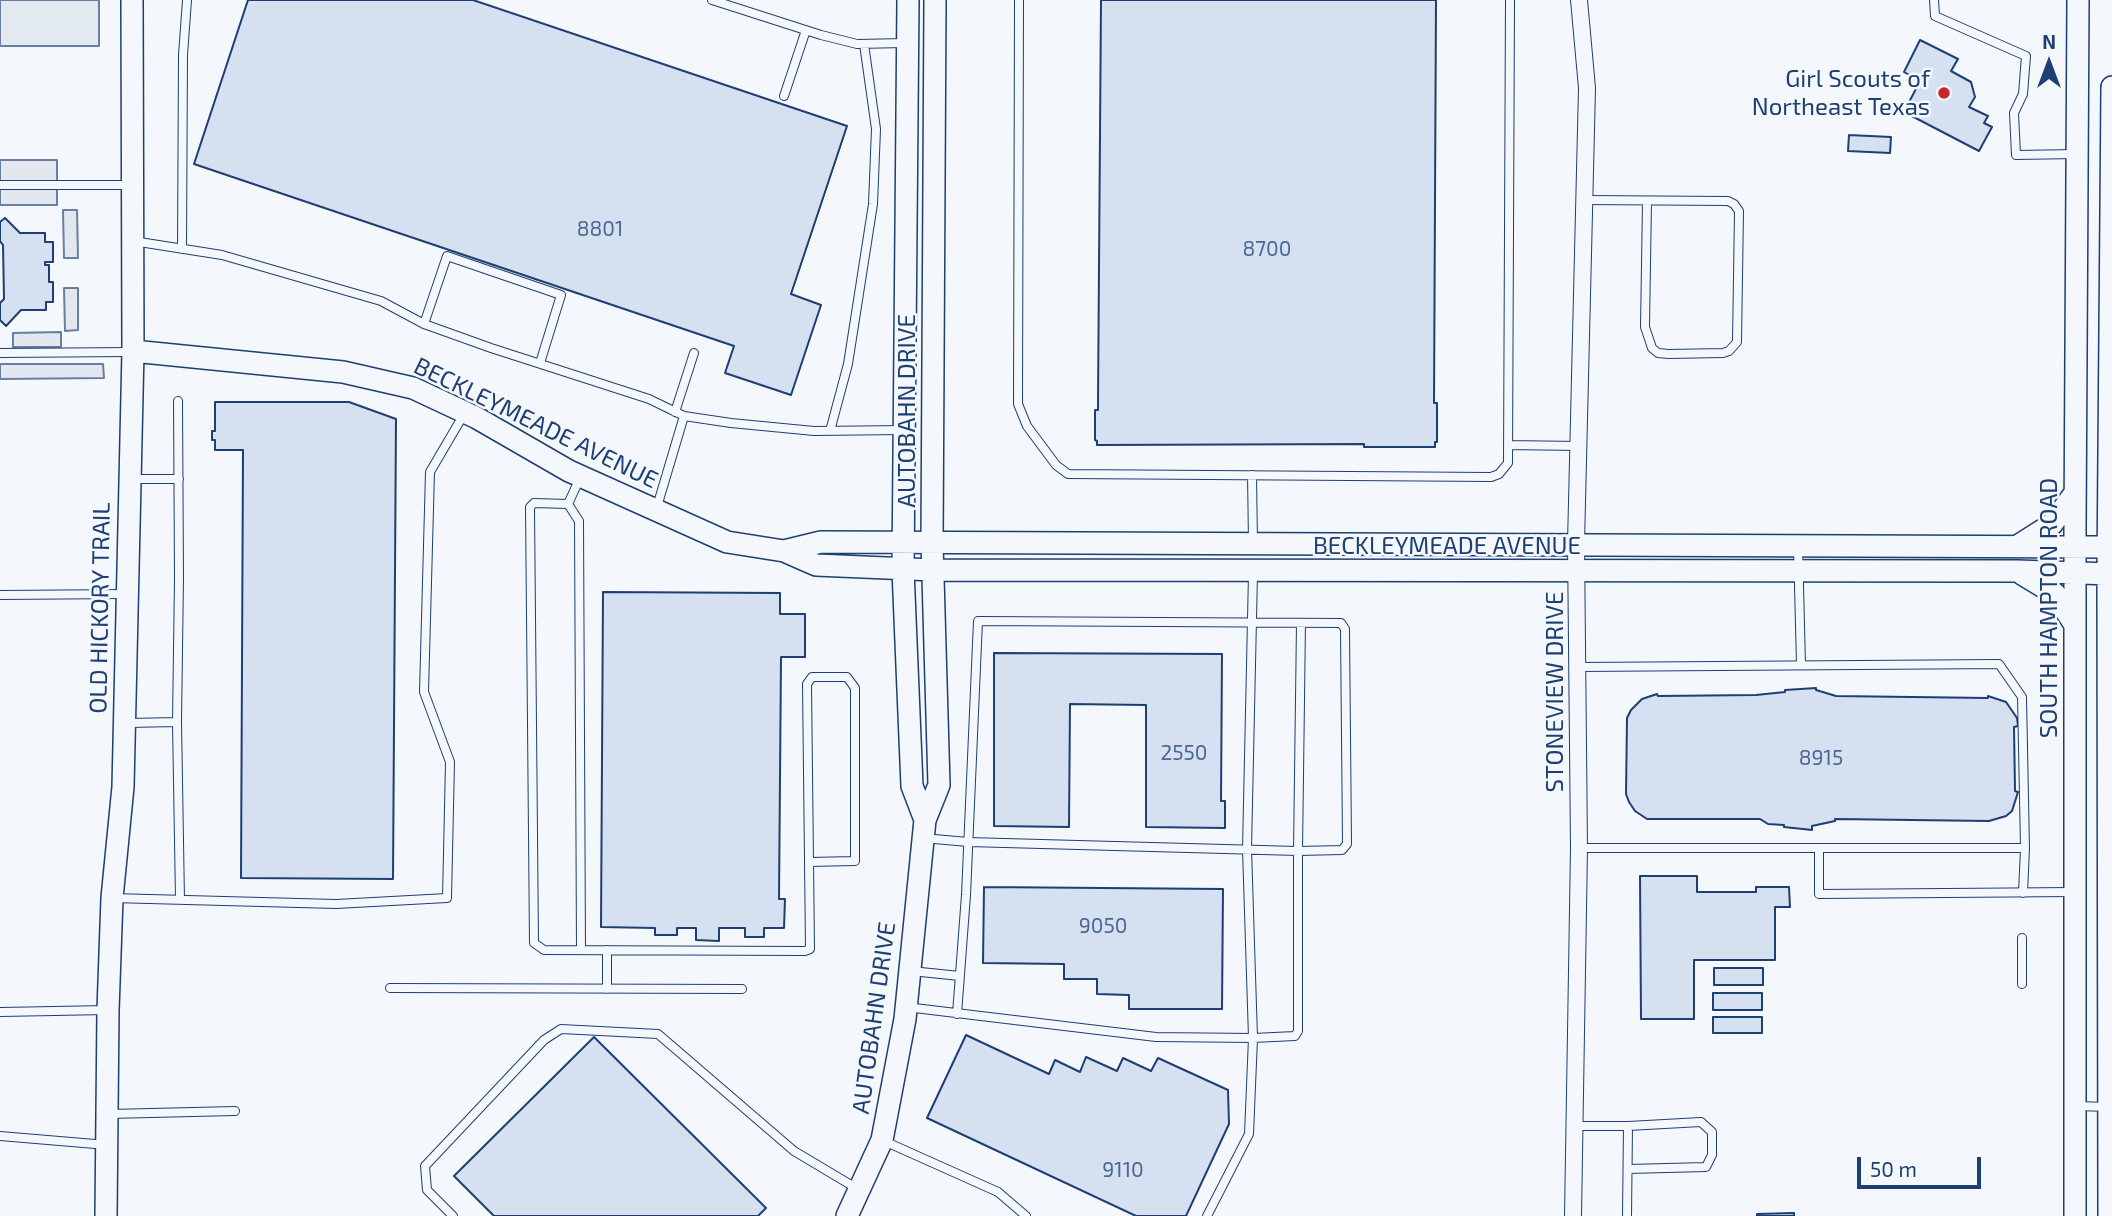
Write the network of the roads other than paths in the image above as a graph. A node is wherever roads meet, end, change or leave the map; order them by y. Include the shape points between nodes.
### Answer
1 (132, 0) edge
2 (187, 0) edge
3 (712, 0) edge
4 (908, 0) edge
5 (935, 0) edge
6 (1020, 0) edge
7 (1510, 0) edge
8 (1579, 0) edge
9 (1934, 0) edge
10 (2078, 0) edge
11 (806, 30) junction
12 (908, 43) junction
13 (864, 44) junction
14 (2112, 87) edge
15 (784, 96) dead end
16 (2078, 154) junction
17 (2111, 156) edge
18 (0, 185) edge
19 (133, 185) junction
20 (1584, 200) junction
21 (1647, 201) junction
22 (133, 241) junction
23 (182, 249) junction
24 (424, 324) junction
25 (133, 351) junction
26 (0, 353) edge
27 (694, 353) dead end
28 (540, 363) junction
29 (178, 401) dead end
30 (465, 412) junction
31 (675, 412) junction
32 (684, 416) junction
33 (830, 430) junction
34 (905, 430) junction
35 (1508, 445) junction
36 (1579, 446) junction
37 (1252, 475) junction
38 (581, 476) junction
39 (130, 479) junction
40 (179, 479) junction
41 (2076, 493) junction
42 (568, 504) junction
43 (656, 510) junction
44 (904, 543) junction
45 (932, 543) junction
46 (1253, 543) junction
47 (1576, 543) junction
48 (1798, 545) junction
49 (2075, 545) junction
50 (2017, 546) junction
51 (2110, 547) edge
52 (785, 551) junction
53 (903, 570) junction
54 (934, 570) junction
55 (2017, 571) junction
56 (1253, 572) junction
57 (1577, 572) junction
58 (1799, 572) junction
59 (2076, 574) junction
60 (2110, 574) edge
61 (127, 594) junction
62 (0, 595) edge
63 (1252, 622) junction
64 (1301, 623) junction
65 (2076, 627) junction
66 (1801, 665) junction
67 (1579, 667) junction
68 (177, 722) junction
69 (124, 723) junction
70 (924, 829) junction
71 (968, 842) junction
72 (1579, 848) junction
73 (1819, 848) junction
74 (2025, 848) junction
75 (1247, 849) junction
76 (1298, 851) junction
77 (809, 862) junction
78 (2076, 892) junction
79 (2023, 893) junction
80 (112, 898) junction
81 (180, 900) junction
82 (2022, 938) dead end
83 (581, 950) junction
84 (607, 950) junction
85 (910, 971) junction
86 (960, 976) junction
87 (2022, 984) dead end
88 (390, 988) dead end
89 (607, 989) junction
90 (741, 989) dead end
91 (906, 1007) junction
92 (108, 1010) junction
93 (0, 1012) edge
94 (957, 1014) junction
95 (1252, 1038) junction
96 (2075, 1107) junction
97 (2111, 1107) edge
98 (235, 1111) dead end
99 (106, 1114) junction
100 (1628, 1125) junction
101 (1576, 1126) junction
102 (0, 1136) edge
103 (882, 1140) junction
104 (107, 1145) junction
105 (1628, 1168) junction
106 (2111, 1172) edge
107 (859, 1190) junction
108 (106, 1216) edge
109 (453, 1216) edge
110 (847, 1216) edge
111 (1026, 1216) edge
112 (1207, 1216) edge
113 (1573, 1216) edge
114 (1627, 1216) edge
115 (2075, 1216) edge
116 (2109, 1216) edge

1 - 19 street, OLD HICKORY TRAIL
2 - 23 lane
3 - 11 lane
4 - 12 street, AUTOBAHN DRIVE
5 - 45 street, AUTOBAHN DRIVE
6 - 37 lane via 1020,412 1040,445 1068,474
7 - 35 lane
8 - 20 street, STONEVIEW DRIVE via 1587,88
9 - 16 lane via 1935,16 2026,56 2024,94 2014,113 2016,155
10 - 16 street, SOUTH HAMPTON ROAD
11 - 13 lane
11 - 15 lane
12 - 13 lane
12 - 34 street, AUTOBAHN DRIVE
13 - 33 lane via 876,129 873,204 848,364
14 - 17 street
16 - 17 street
16 - 41 street, SOUTH HAMPTON ROAD
17 - 51 street
18 - 19 lane
19 - 22 street, OLD HICKORY TRAIL
20 - 21 lane
20 - 36 street, STONEVIEW DRIVE
21 - 21 lane via 1728,201 1739,211 1737,342 1728,351 1668,354 1652,348 1645,327
22 - 23 lane
22 - 25 street, OLD HICKORY TRAIL
23 - 24 lane via 382,301
24 - 28 lane
24 - 28 lane via 447,256 561,295
25 - 26 lane
25 - 30 street, BECKLEYMEADE AVENUE via 343,372 412,388
25 - 39 street, OLD HICKORY TRAIL
27 - 31 lane
28 - 31 lane
29 - 40 lane
30 - 38 street, BECKLEYMEADE AVENUE
30 - 81 lane via 430,472 429,485 424,692 450,762 447,898 336,904
31 - 32 lane
32 - 33 lane
32 - 43 lane
33 - 34 lane
34 - 44 street, AUTOBAHN DRIVE
35 - 36 lane
35 - 37 lane via 1508,463 1491,477
36 - 47 street, STONEVIEW DRIVE
37 - 46 lane
38 - 42 lane
38 - 43 street, BECKLEYMEADE AVENUE
39 - 40 lane
39 - 61 street, OLD HICKORY TRAIL
40 - 68 lane
41 - 49 street, SOUTH HAMPTON ROAD
41 - 50 street via 2052,524
42 - 83 lane via 579,521
42 - 83 lane via 534,503 530,507 534,943 544,950
43 - 52 street, BECKLEYMEADE AVENUE via 727,542
44 - 45 street, BECKLEYMEADE AVENUE
44 - 52 street, BECKLEYMEADE AVENUE via 821,542
44 - 53 street, AUTOBAHN DRIVE
45 - 46 street, BECKLEYMEADE AVENUE
45 - 54 street, AUTOBAHN DRIVE
46 - 47 street, BECKLEYMEADE AVENUE
46 - 56 street
47 - 48 street, BECKLEYMEADE AVENUE
47 - 57 street, STONEVIEW DRIVE
48 - 50 street, BECKLEYMEADE AVENUE
48 - 58 lane
49 - 50 street, BECKLEYMEADE AVENUE
49 - 51 street, BECKLEYMEADE AVENUE
49 - 59 street, SOUTH HAMPTON ROAD
51 - 60 street
52 - 53 street, BECKLEYMEADE AVENUE via 816,565
53 - 54 street, BECKLEYMEADE AVENUE
53 - 70 street, AUTOBAHN DRIVE via 912,786
54 - 56 street, BECKLEYMEADE AVENUE
54 - 70 street, AUTOBAHN DRIVE via 939,785
55 - 58 street, BECKLEYMEADE AVENUE
55 - 59 street, BECKLEYMEADE AVENUE
55 - 65 street via 2055,594
56 - 57 street, BECKLEYMEADE AVENUE
56 - 63 lane
57 - 58 street, BECKLEYMEADE AVENUE
57 - 67 street, STONEVIEW DRIVE
58 - 66 lane
59 - 60 street, BECKLEYMEADE AVENUE
59 - 65 street, SOUTH HAMPTON ROAD
60 - 97 street
61 - 62 lane
61 - 69 street, OLD HICKORY TRAIL
63 - 64 lane
63 - 71 lane via 978,621
63 - 75 lane
64 - 76 lane
64 - 76 lane via 1341,623 1345,629 1347,844 1342,850
65 - 78 street, SOUTH HAMPTON ROAD
66 - 67 lane
66 - 74 lane via 1999,664 2022,697
67 - 72 street, STONEVIEW DRIVE
68 - 69 lane
68 - 81 lane
69 - 80 street, OLD HICKORY TRAIL
70 - 71 lane
70 - 85 street, AUTOBAHN DRIVE
71 - 75 lane
71 - 86 lane
72 - 73 lane
72 - 101 street, STONEVIEW DRIVE
73 - 74 lane
73 - 79 lane via 1819,894
74 - 79 lane
75 - 76 lane
75 - 95 lane
76 - 95 lane via 1298,1031 1295,1036
77 - 77 lane via 807,684 812,677 846,677 855,688 855,861
77 - 84 lane via 810,949
78 - 79 lane
78 - 96 street, SOUTH HAMPTON ROAD
80 - 81 lane
80 - 92 street, OLD HICKORY TRAIL
82 - 87 lane
83 - 84 lane
84 - 89 lane
85 - 86 lane
85 - 91 street, AUTOBAHN DRIVE
86 - 94 lane
88 - 89 lane
89 - 90 lane
91 - 94 lane
91 - 103 street, AUTOBAHN DRIVE
92 - 93 lane
92 - 99 street, OLD HICKORY TRAIL
94 - 95 lane via 1156,1037
95 - 112 lane via 1249,1133
96 - 97 lane
96 - 115 street, SOUTH HAMPTON ROAD
97 - 106 street
98 - 99 lane
99 - 104 street, OLD HICKORY TRAIL
100 - 101 lane
100 - 105 lane
100 - 105 lane via 1701,1122 1712,1132 1712,1155 1706,1167
101 - 113 street, STONEVIEW DRIVE
102 - 104 lane
103 - 107 street, AUTOBAHN DRIVE
103 - 111 lane via 998,1192
104 - 108 street, OLD HICKORY TRAIL
105 - 114 lane
106 - 116 street
107 - 109 lane via 794,1151 658,1034 561,1029 544,1040 425,1166 426,1190
107 - 110 street, AUTOBAHN DRIVE

